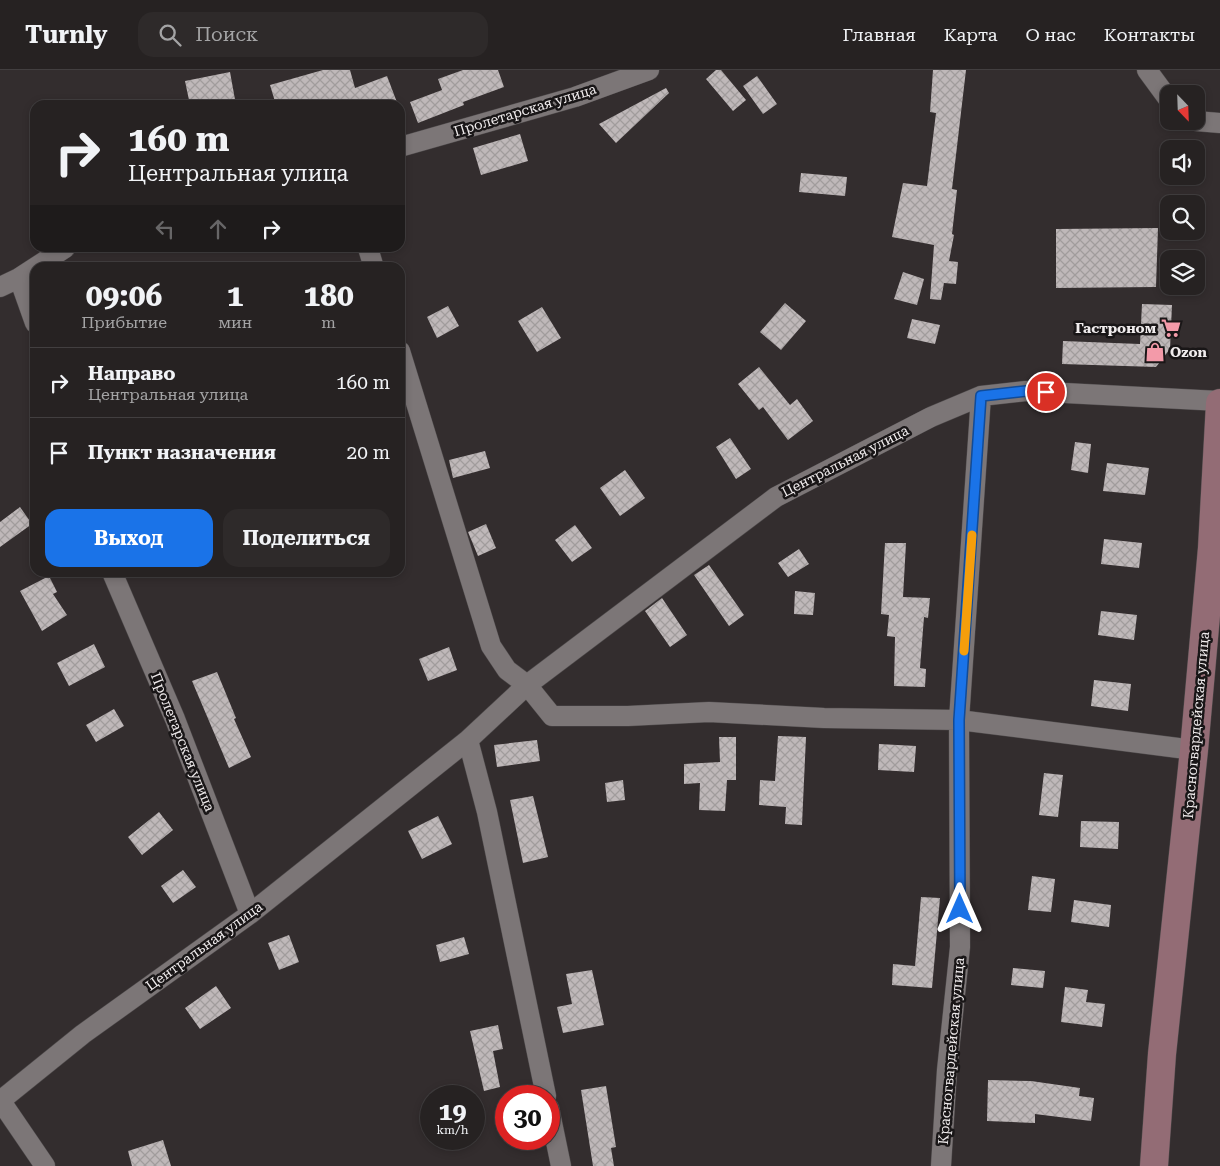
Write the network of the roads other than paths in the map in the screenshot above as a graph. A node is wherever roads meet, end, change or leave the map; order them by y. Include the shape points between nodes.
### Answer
1 (649, 70) edge
2 (1148, 70) edge
3 (1160, 87) edge
4 (1205, 122) edge
5 (1220, 123) edge
6 (405, 146) edge
7 (59, 252) edge
8 (43, 262) edge
9 (30, 270) edge
10 (18, 278) junction
11 (0, 288) edge
12 (30, 310) edge
13 (405, 367) edge
14 (981, 396) junction
15 (1220, 402) edge
16 (114, 577) edge
17 (527, 685) junction
18 (959, 720) junction
19 (468, 740) junction
20 (1194, 750) junction
21 (250, 914) junction
22 (544, 1085) edge
23 (0, 1100) edge
24 (558, 1150) edge
25 (46, 1166) edge
26 (561, 1166) edge
27 (940, 1166) edge
28 (1154, 1166) edge

1 - 6 street, Пролетарская улица via 574,97
2 - 3 street
4 - 5 street
7 - 8 street
9 - 10 street
10 - 11 street
10 - 12 street
13 - 17 street via 491,646 507,670
14 - 15 street, Центральная улица via 1026,391
14 - 17 street, Центральная улица via 931,417 776,497
14 - 18 street, Красногвардейская улица
15 - 20 street, Красногвардейская улица via 1212,548
16 - 21 street, Пролетарская улица via 175,719
17 - 18 street via 552,716 709,712
17 - 19 street, Центральная улица
18 - 20 street
18 - 27 street, Красногвардейская улица via 960,947
19 - 21 street, Центральная улица
19 - 22 street via 487,812
20 - 28 street, Красногвардейская улица via 1162,1054
21 - 23 street, Центральная улица via 83,1034
23 - 25 street, Центральная улица
24 - 26 street

